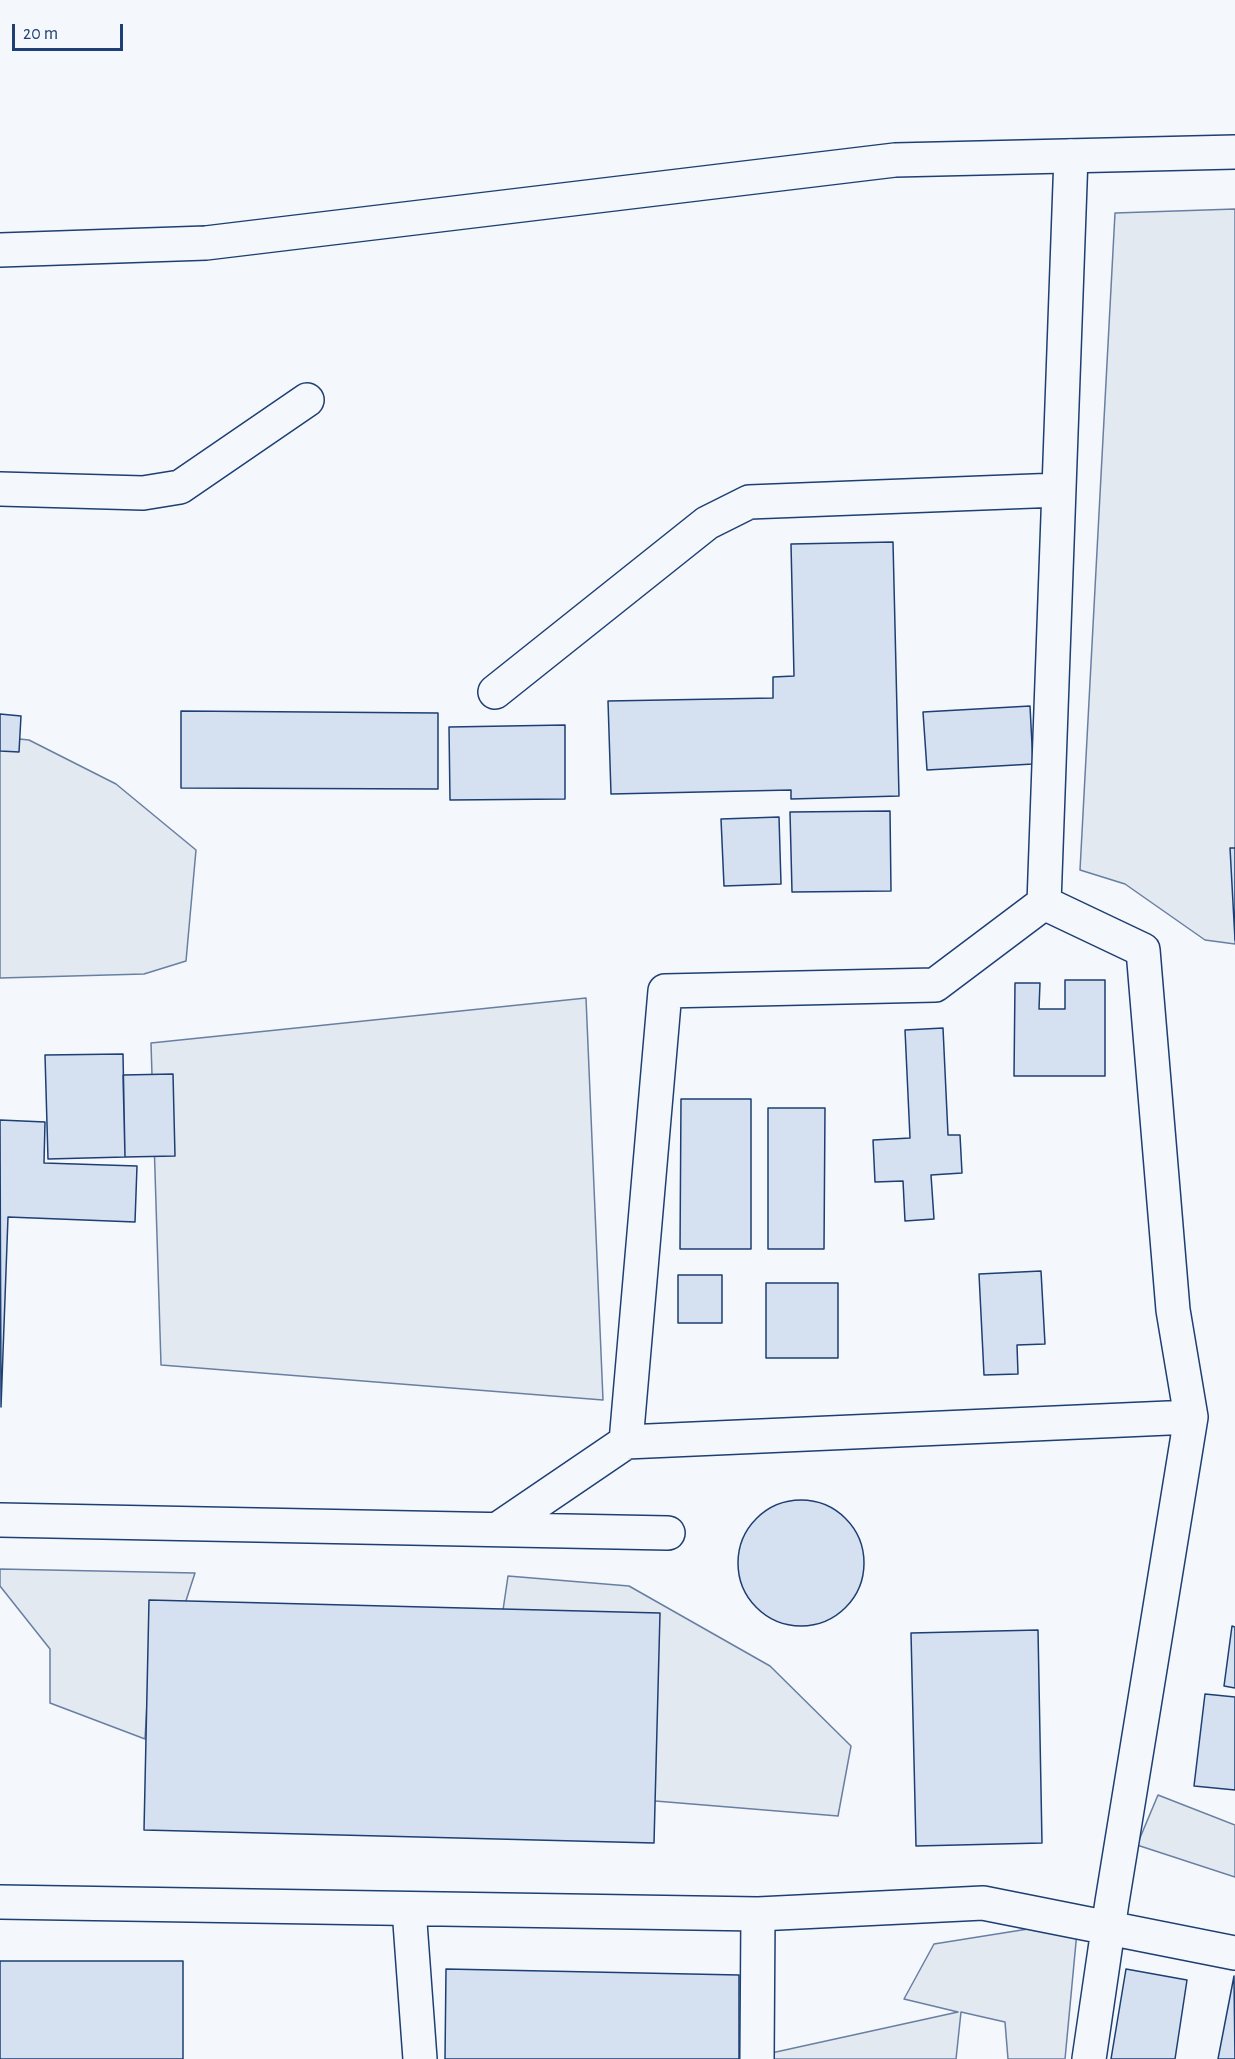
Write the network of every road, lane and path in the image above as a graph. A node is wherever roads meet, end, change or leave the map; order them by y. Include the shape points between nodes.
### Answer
1 (1235, 152) edge
2 (1071, 156) junction
3 (0, 250) edge
4 (307, 400) dead end
5 (0, 489) edge
6 (1059, 490) junction
7 (495, 692) dead end
8 (1044, 903) junction
9 (1191, 1417) junction
10 (626, 1442) junction
11 (0, 1520) edge
12 (498, 1530) junction
13 (668, 1533) dead end
14 (0, 1902) edge
15 (409, 1909) junction
16 (758, 1914) junction
17 (1108, 1928) junction
18 (1235, 1953) edge
19 (420, 2059) edge
20 (757, 2059) edge
21 (1089, 2059) edge

1 - 2 street
2 - 3 street via 895,159 206,243
2 - 6 street
4 - 5 street via 180,487 143,493
6 - 7 street via 749,502 707,523
6 - 8 street
8 - 9 street via 1143,950 1173,1310
8 - 10 street via 935,985 665,991
9 - 10 street
9 - 17 street
10 - 12 street
11 - 12 street
12 - 13 street
14 - 15 street
15 - 16 street
15 - 19 street
16 - 17 street via 983,1903
16 - 20 street
17 - 18 street
17 - 21 street

